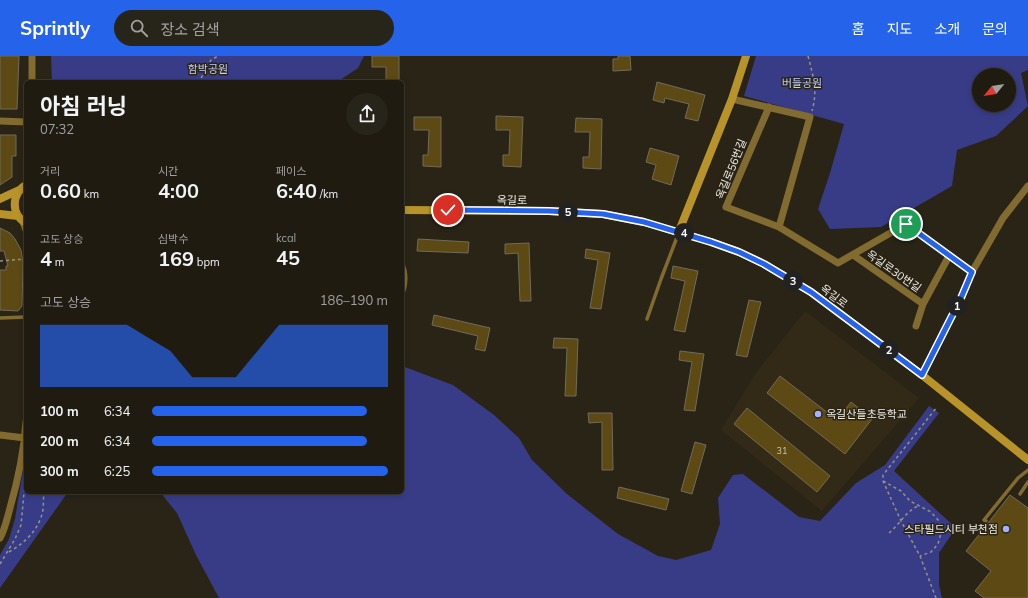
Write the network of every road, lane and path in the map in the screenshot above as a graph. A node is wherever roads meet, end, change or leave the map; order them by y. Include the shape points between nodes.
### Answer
1 (32, 56) edge
2 (218, 56) edge
3 (746, 56) edge
4 (808, 56) edge
5 (32, 80) edge
6 (200, 80) edge
7 (732, 99) junction
8 (769, 107) junction
9 (810, 117) junction
10 (0, 121) edge
11 (24, 122) edge
12 (24, 185) edge
13 (1028, 186) edge
14 (0, 199) edge
15 (404, 210) edge
16 (0, 214) edge
17 (23, 223) edge
18 (779, 227) junction
19 (679, 232) junction
20 (853, 255) junction
21 (949, 256) junction
22 (24, 259) edge
23 (0, 261) edge
24 (404, 267) edge
25 (972, 272) junction
26 (404, 291) edge
27 (923, 304) junction
28 (24, 317) edge
29 (0, 318) edge
30 (647, 319) dead end
31 (916, 326) dead end
32 (922, 375) junction
33 (937, 407) dead end
34 (0, 435) edge
35 (24, 438) edge
36 (24, 444) edge
37 (1028, 460) edge
38 (1028, 470) edge
39 (883, 481) junction
40 (1028, 482) edge
41 (24, 492) edge
42 (44, 494) edge
43 (1020, 494) dead end
44 (918, 506) junction
45 (901, 521) junction
46 (986, 521) dead end
47 (889, 533) dead end
48 (0, 538) edge
49 (9, 552) junction
50 (920, 556) junction
51 (0, 564) edge
52 (936, 598) edge

1 - 5 street
2 - 6 path via 211,60
3 - 7 street
4 - 9 path via 815,86 815,102
7 - 8 street
7 - 19 street
8 - 9 street
8 - 18 street, 옥길로56번길 via 726,207
9 - 18 street
10 - 11 street
12 - 14 street
12 - 17 street via 15,199 14,208
13 - 25 street via 1003,218
15 - 19 street, 옥길로 via 603,214
16 - 17 street
18 - 20 street via 838,263
19 - 30 lane
19 - 32 street, 옥길로 via 739,252 790,279
20 - 21 street, 옥길로30번길 via 906,224
20 - 27 street, 옥길로30번길
21 - 25 street, 옥길로30번길
21 - 27 street
22 - 23 path
24 - 26 lane
25 - 32 street
27 - 31 street
28 - 29 lane
32 - 37 street, 옥길로
33 - 39 path via 883,475
34 - 35 street
36 - 48 street via 16,488
38 - 46 lane via 1018,478 984,520
39 - 44 path via 901,491
39 - 45 path
40 - 43 lane
41 - 49 path via 21,525
42 - 49 path via 42,514 37,525 28,539
44 - 45 path via 909,511
44 - 50 path via 935,516 941,527 935,548
45 - 47 path
45 - 50 path
49 - 51 path
50 - 52 path

